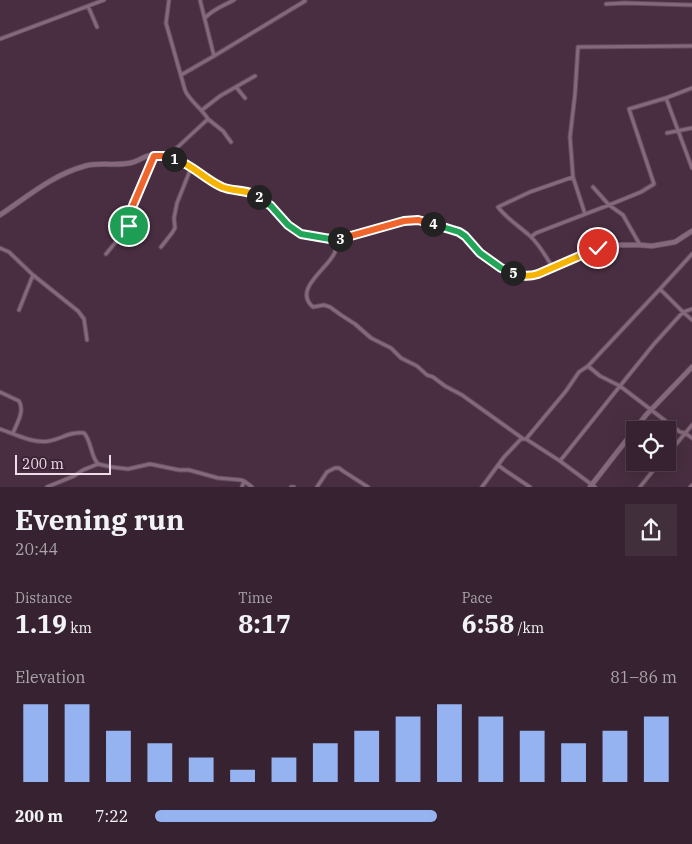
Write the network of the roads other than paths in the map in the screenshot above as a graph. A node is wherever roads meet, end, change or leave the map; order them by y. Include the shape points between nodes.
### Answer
1 (104, 0) edge
2 (169, 0) edge
3 (200, 0) edge
4 (234, 0) edge
5 (305, 0) edge
6 (667, 0) edge
7 (606, 4) dead end
8 (667, 5) junction
9 (692, 5) edge
10 (88, 6) junction
11 (205, 18) junction
12 (97, 27) dead end
13 (0, 39) edge
14 (692, 46) edge
15 (214, 56) junction
16 (181, 75) junction
17 (254, 76) dead end
18 (236, 88) junction
19 (692, 88) edge
20 (245, 98) dead end
21 (666, 98) junction
22 (202, 110) junction
23 (208, 119) junction
24 (692, 128) edge
25 (679, 132) junction
26 (667, 133) dead end
27 (231, 142) dead end
28 (154, 156) junction
29 (167, 157) junction
30 (191, 168) junction
31 (692, 168) edge
32 (573, 177) junction
33 (593, 187) dead end
34 (609, 205) junction
35 (585, 214) junction
36 (0, 215) edge
37 (692, 231) edge
38 (530, 237) junction
39 (336, 240) junction
40 (640, 244) junction
41 (162, 247) dead end
42 (0, 248) edge
43 (106, 254) dead end
44 (692, 254) edge
45 (553, 268) junction
46 (33, 275) junction
47 (660, 289) junction
48 (692, 308) edge
49 (19, 310) dead end
50 (683, 312) junction
51 (692, 320) edge
52 (87, 340) dead end
53 (588, 366) junction
54 (692, 367) edge
55 (620, 386) junction
56 (0, 392) edge
57 (652, 410) junction
58 (692, 426) edge
59 (0, 429) edge
60 (13, 433) junction
61 (685, 433) junction
62 (692, 438) edge
63 (524, 439) junction
64 (676, 444) edge
65 (560, 461) junction
66 (98, 464) junction
67 (498, 465) junction
68 (652, 471) edge
69 (244, 481) junction
70 (47, 486) edge
71 (242, 486) edge
72 (252, 486) edge
73 (317, 486) edge
74 (368, 486) edge
75 (482, 486) edge
76 (530, 486) edge
77 (592, 486) edge
78 (640, 486) edge

1 - 10 street
2 - 16 street via 166,23
3 - 11 street
4 - 11 street
5 - 15 street
6 - 8 street
7 - 8 street
8 - 9 street
10 - 12 street
10 - 13 street
11 - 15 street
14 - 32 street via 578,47 570,137
15 - 16 street
16 - 22 street via 187,95
17 - 18 street
18 - 20 street
18 - 22 street
19 - 21 street
21 - 25 street
21 - 34 street via 629,109 654,184
22 - 23 street
23 - 27 street
23 - 29 street
24 - 25 street
25 - 26 street
25 - 31 street
28 - 29 street
28 - 36 street via 131,163 85,166 48,181
28 - 43 street via 131,210 129,226
29 - 30 street
30 - 39 street via 223,187 258,196 301,234
30 - 41 street via 177,203 175,228
32 - 35 street
32 - 38 street via 498,207
33 - 34 street
34 - 35 street
34 - 40 street via 623,215
35 - 38 street
37 - 40 street via 675,242 652,246
38 - 45 street
39 - 45 street via 418,220 459,232 480,253 508,272 530,276
39 - 63 street via 332,257 308,288 311,306 330,307 371,338 391,348 401,358 462,395
40 - 45 street via 598,248
42 - 46 street via 9,252
44 - 47 street
46 - 49 street
46 - 52 street via 78,311 84,319
47 - 50 street
47 - 53 street
48 - 50 street
50 - 51 street
50 - 55 street
53 - 55 street
53 - 63 street via 579,372
54 - 57 street
55 - 57 street
55 - 65 street
56 - 60 street via 21,403 22,410
57 - 61 street
57 - 77 street
58 - 61 street
59 - 60 street
60 - 66 street via 48,442 84,433
61 - 62 street
61 - 64 street
63 - 65 street
63 - 67 street
65 - 77 street
66 - 69 street via 128,469 150,464
66 - 70 street
67 - 75 street
67 - 76 street
68 - 78 street
69 - 71 street
69 - 72 street
73 - 74 street via 327,472 339,468

